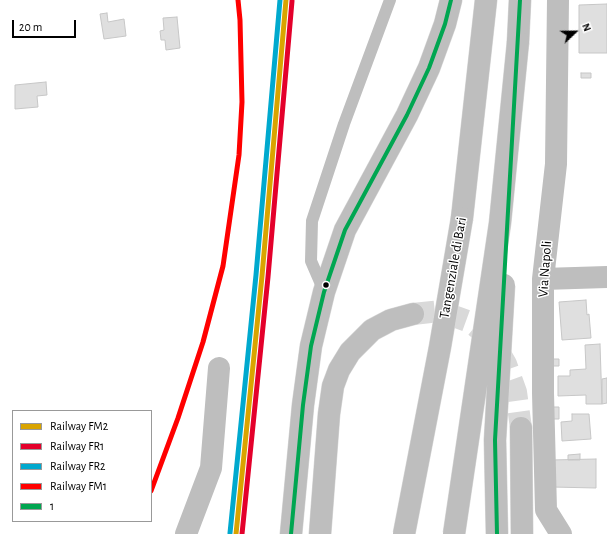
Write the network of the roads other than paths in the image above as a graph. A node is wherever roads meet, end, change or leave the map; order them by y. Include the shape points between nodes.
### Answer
1 (390, 0) edge
2 (451, 0) edge
3 (486, 0) edge
4 (520, 0) edge
5 (558, 0) edge
6 (518, 42) junction
7 (607, 277) edge
8 (542, 279) junction
9 (324, 292) junction
10 (413, 314) tunnel mouth
11 (219, 368) dead end
12 (521, 428) tunnel mouth
13 (186, 534) edge
14 (291, 534) edge
15 (320, 534) edge
16 (404, 534) edge
17 (454, 534) edge
18 (497, 534) edge
19 (522, 534) edge
20 (561, 534) edge

1 - 9 lane via 344,124 312,221 311,261
2 - 9 main road via 429,68 407,115 345,230
3 - 16 main road, Tangenziale di Bari, bridge via 462,218
4 - 6 main road
5 - 8 main road, Via Napoli via 556,164
6 - 17 main road, bridge via 500,223
6 - 18 main road, bridge via 495,440
7 - 8 main road
8 - 20 main road, Via Napoli via 546,510
9 - 14 main road via 311,346
10 - 15 main road via 391,320 372,330 350,352 339,370 333,386 329,414
11 - 13 main road via 211,468
12 - 19 main road

